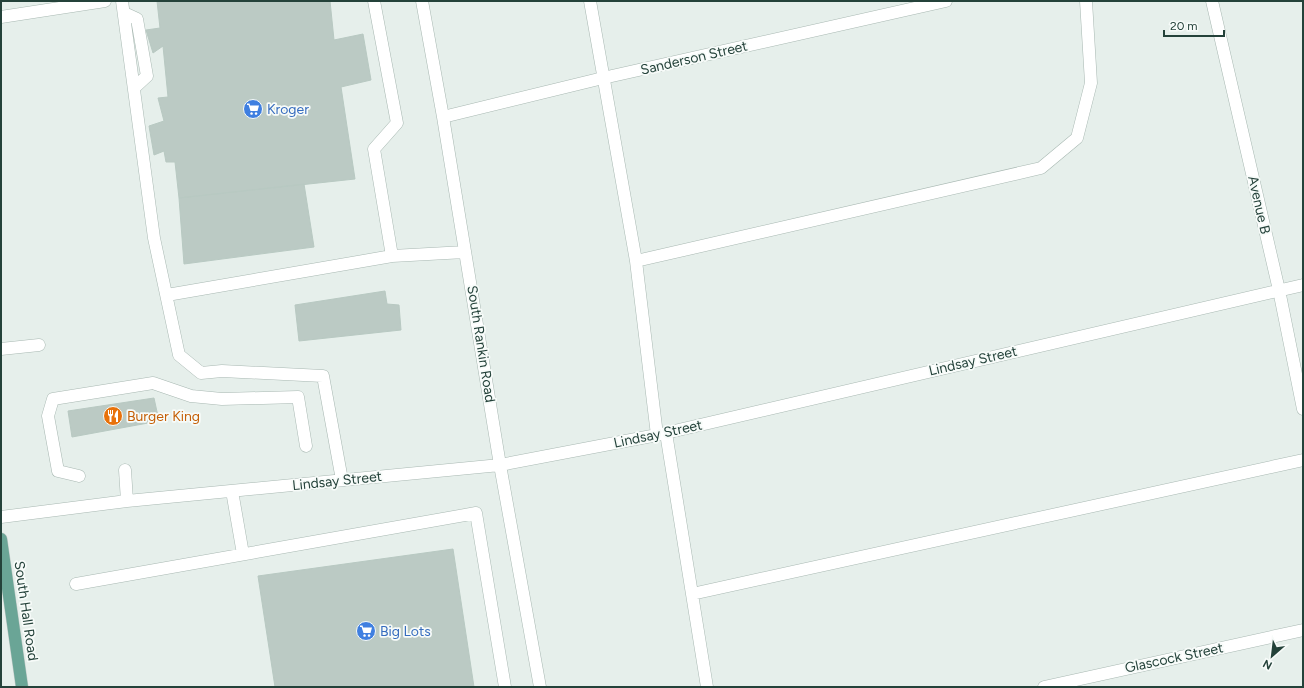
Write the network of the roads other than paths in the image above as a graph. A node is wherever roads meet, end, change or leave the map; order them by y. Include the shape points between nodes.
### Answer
1 (105, 1) edge
2 (374, 1) edge
3 (422, 1) edge
4 (590, 1) edge
5 (946, 1) edge
6 (1086, 1) edge
7 (1212, 1) edge
8 (68, 4) edge
9 (123, 7) edge
10 (1, 17) edge
11 (603, 78) junction
12 (443, 117) junction
13 (465, 252) junction
14 (392, 256) junction
15 (636, 261) junction
16 (1303, 285) edge
17 (1279, 290) junction
18 (167, 295) junction
19 (39, 345) dead end
20 (1, 349) edge
21 (1303, 409) edge
22 (661, 434) junction
23 (306, 446) dead end
24 (1303, 460) edge
25 (500, 465) junction
26 (125, 470) dead end
27 (79, 476) dead end
28 (342, 480) junction
29 (232, 491) junction
30 (127, 501) junction
31 (1, 517) edge
32 (1, 539) edge
33 (243, 554) junction
34 (76, 584) dead end
35 (692, 594) junction
36 (1303, 630) edge
37 (22, 687) edge
38 (505, 687) edge
39 (540, 687) edge
40 (707, 687) edge
41 (1044, 687) edge

1 - 8 street
2 - 14 street via 397,123 374,149
3 - 12 street, South Rankin Road
4 - 11 street
5 - 11 street, Sanderson Street
6 - 15 street via 1092,83 1077,138 1041,168
7 - 17 street, Avenue B
8 - 10 street
9 - 18 street via 154,238
11 - 12 street, Sanderson Street
11 - 15 street
12 - 13 street, South Rankin Road
13 - 14 street
13 - 25 street, South Rankin Road
14 - 18 street
15 - 22 street
16 - 17 street, Lindsay Street
17 - 21 street, Avenue B
17 - 22 street, Lindsay Street
18 - 28 street via 179,355 201,373 222,371 323,376
19 - 20 street
22 - 25 street, Lindsay Street
22 - 35 street
23 - 27 street via 298,397 214,399 191,396 153,383 53,400 48,416 58,471
24 - 35 street
25 - 28 street, Lindsay Street
25 - 39 street, South Rankin Road
26 - 30 street
28 - 29 street, Lindsay Street
29 - 30 street, Lindsay Street
29 - 33 street
30 - 31 street, Lindsay Street
32 - 37 main road, South Hall Road
33 - 34 street
33 - 38 street via 476,514
35 - 40 street
36 - 41 street, Glascock Street

